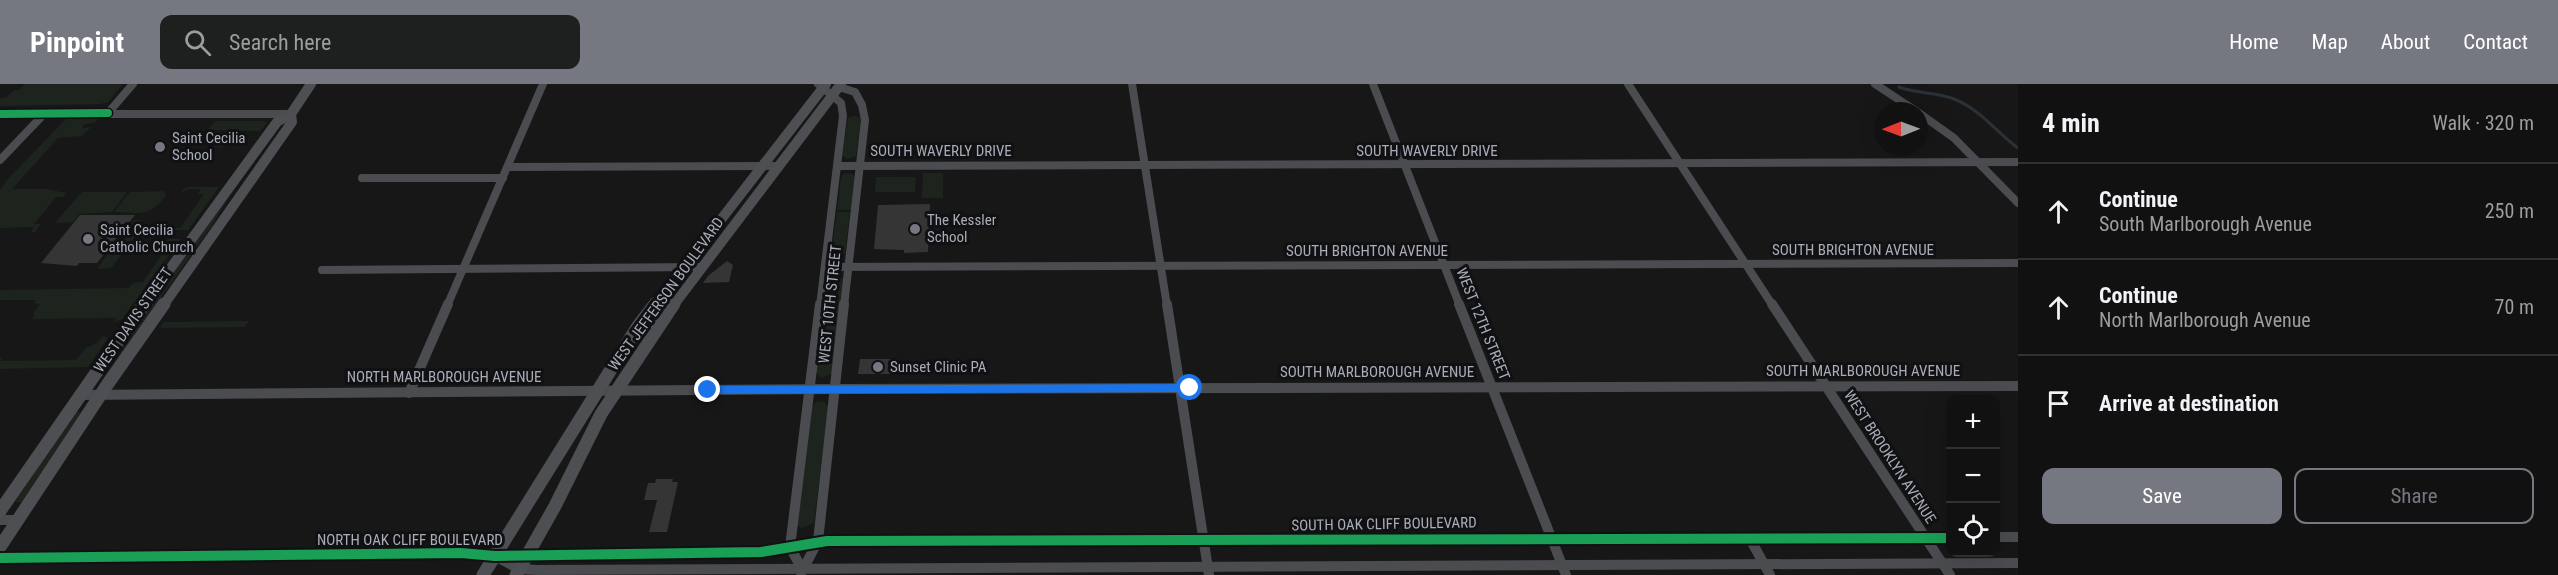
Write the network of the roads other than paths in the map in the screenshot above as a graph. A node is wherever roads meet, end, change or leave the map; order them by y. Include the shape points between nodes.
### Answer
1 (133, 84) edge
2 (311, 84) edge
3 (543, 84) edge
4 (1132, 84) edge
5 (1373, 84) edge
6 (1628, 84) edge
7 (1875, 84) edge
8 (830, 87) edge
9 (1903, 102) edge
10 (45, 113) junction
11 (108, 113) junction
12 (0, 114) edge
13 (291, 114) junction
14 (1928, 119) edge
15 (0, 160) edge
16 (1979, 162) junction
17 (2018, 162) edge
18 (1679, 163) junction
19 (860, 165) junction
20 (1144, 165) junction
21 (1403, 165) junction
22 (508, 166) junction
23 (761, 166) junction
24 (777, 166) junction
25 (837, 166) junction
26 (503, 177) junction
27 (362, 178) dead end
28 (2018, 203) edge
29 (1443, 264) junction
30 (1745, 264) junction
31 (2018, 264) edge
32 (1160, 266) junction
33 (682, 267) junction
34 (701, 267) junction
35 (825, 267) junction
36 (849, 267) junction
37 (462, 269) junction
38 (322, 270) dead end
39 (1826, 386) junction
40 (2018, 386) edge
41 (1493, 387) junction
42 (1180, 388) junction
43 (835, 389) junction
44 (808, 390) junction
45 (596, 391) junction
46 (616, 391) junction
47 (409, 393) junction
48 (79, 395) junction
49 (100, 395) junction
50 (0, 511) edge
51 (0, 520) edge
52 (18, 520) junction
53 (1551, 537) junction
54 (1749, 537) junction
55 (2000, 537) edge
56 (2018, 537) edge
57 (1925, 538) junction
58 (1946, 538) edge
59 (818, 541) junction
60 (1203, 541) junction
61 (790, 547) junction
62 (0, 548) edge
63 (528, 554) junction
64 (495, 556) junction
65 (0, 558) edge
66 (2018, 563) edge
67 (1764, 564) junction
68 (1942, 564) junction
69 (1564, 570) edge
70 (1208, 571) edge
71 (518, 572) edge
72 (801, 572) edge
73 (483, 575) edge
74 (1770, 575) edge
75 (1950, 575) edge

1 - 11 street
2 - 13 main road, WEST DAVIS STREET
3 - 22 street
4 - 20 street
5 - 21 street, WEST 12TH STREET
6 - 18 street, WEST BROOKLYN AVENUE
7 - 9 street
8 - 19 street, WEST 10TH STREET via 855,92 862,105 865,120
8 - 23 main road, WEST JEFFERSON BOULEVARD
8 - 24 main road, WEST JEFFERSON BOULEVARD
8 - 25 street, WEST 10TH STREET via 843,107
10 - 11 street
10 - 12 street
10 - 15 street
11 - 13 street
13 - 48 main road, WEST DAVIS STREET via 270,132
13 - 49 main road, WEST DAVIS STREET via 292,122
14 - 16 street
16 - 17 street, SOUTH WAVERLY DRIVE
16 - 18 street, SOUTH WAVERLY DRIVE
16 - 28 street
18 - 21 street, SOUTH WAVERLY DRIVE
18 - 30 street, WEST BROOKLYN AVENUE
19 - 20 street, SOUTH WAVERLY DRIVE
19 - 25 street, SOUTH WAVERLY DRIVE
19 - 36 street, WEST 10TH STREET
20 - 21 street, SOUTH WAVERLY DRIVE
20 - 32 street
21 - 29 street, WEST 12TH STREET
22 - 23 street
22 - 26 street
23 - 24 street
23 - 33 main road, WEST JEFFERSON BOULEVARD
24 - 34 main road, WEST JEFFERSON BOULEVARD
25 - 35 street, WEST 10TH STREET
26 - 27 street
26 - 37 street
29 - 30 street, SOUTH BRIGHTON AVENUE
29 - 32 street, SOUTH BRIGHTON AVENUE
29 - 41 street, WEST 12TH STREET
30 - 31 street, SOUTH BRIGHTON AVENUE
30 - 39 street, WEST BROOKLYN AVENUE
32 - 36 street, SOUTH BRIGHTON AVENUE
32 - 42 street
33 - 34 street
33 - 37 street
33 - 45 main road, WEST JEFFERSON BOULEVARD
34 - 46 main road, WEST JEFFERSON BOULEVARD
35 - 36 street, SOUTH BRIGHTON AVENUE
35 - 44 street, WEST 10TH STREET
36 - 43 street, WEST 10TH STREET
37 - 38 street
37 - 47 street
39 - 40 street, SOUTH MARLBOROUGH AVENUE
39 - 41 street, SOUTH MARLBOROUGH AVENUE
39 - 57 street, WEST BROOKLYN AVENUE
41 - 42 street, SOUTH MARLBOROUGH AVENUE
41 - 53 street, WEST 12TH STREET
42 - 43 street, SOUTH MARLBOROUGH AVENUE
42 - 60 street
43 - 44 street, SOUTH MARLBOROUGH AVENUE
43 - 59 street, WEST 10TH STREET
44 - 46 street, NORTH MARLBOROUGH AVENUE
44 - 61 street, WEST 10TH STREET
45 - 46 street, NORTH MARLBOROUGH AVENUE
45 - 47 street, NORTH MARLBOROUGH AVENUE
45 - 64 main road, WEST JEFFERSON BOULEVARD
46 - 63 main road, WEST JEFFERSON BOULEVARD via 583,443
47 - 49 street, NORTH MARLBOROUGH AVENUE
48 - 49 street, NORTH MARLBOROUGH AVENUE
48 - 50 main road, WEST DAVIS STREET
49 - 52 main road, WEST DAVIS STREET
51 - 52 street
52 - 62 main road, WEST DAVIS STREET
53 - 54 street, SOUTH OAK CLIFF BOULEVARD
53 - 60 street, SOUTH OAK CLIFF BOULEVARD
53 - 69 street, WEST 12TH STREET
54 - 57 street, SOUTH OAK CLIFF BOULEVARD
54 - 67 street
55 - 56 street
57 - 58 street, SOUTH OAK CLIFF BOULEVARD
57 - 68 street, WEST BROOKLYN AVENUE
59 - 60 street, SOUTH OAK CLIFF BOULEVARD
59 - 61 street, NORTH OAK CLIFF BOULEVARD
59 - 72 street, WEST 10TH STREET
60 - 70 street
61 - 63 street, NORTH OAK CLIFF BOULEVARD via 761,552
61 - 72 street
63 - 64 street, NORTH OAK CLIFF BOULEVARD
63 - 71 main road, WEST JEFFERSON BOULEVARD
64 - 65 street, NORTH OAK CLIFF BOULEVARD via 461,553
64 - 71 street, NORTH OAK CLIFF BOULEVARD
64 - 73 main road, WEST JEFFERSON BOULEVARD
66 - 68 street
67 - 68 street
67 - 69 street
67 - 74 street
68 - 75 street, WEST BROOKLYN AVENUE
69 - 70 street
70 - 72 street
71 - 72 street, NORTH OAK CLIFF BOULEVARD

